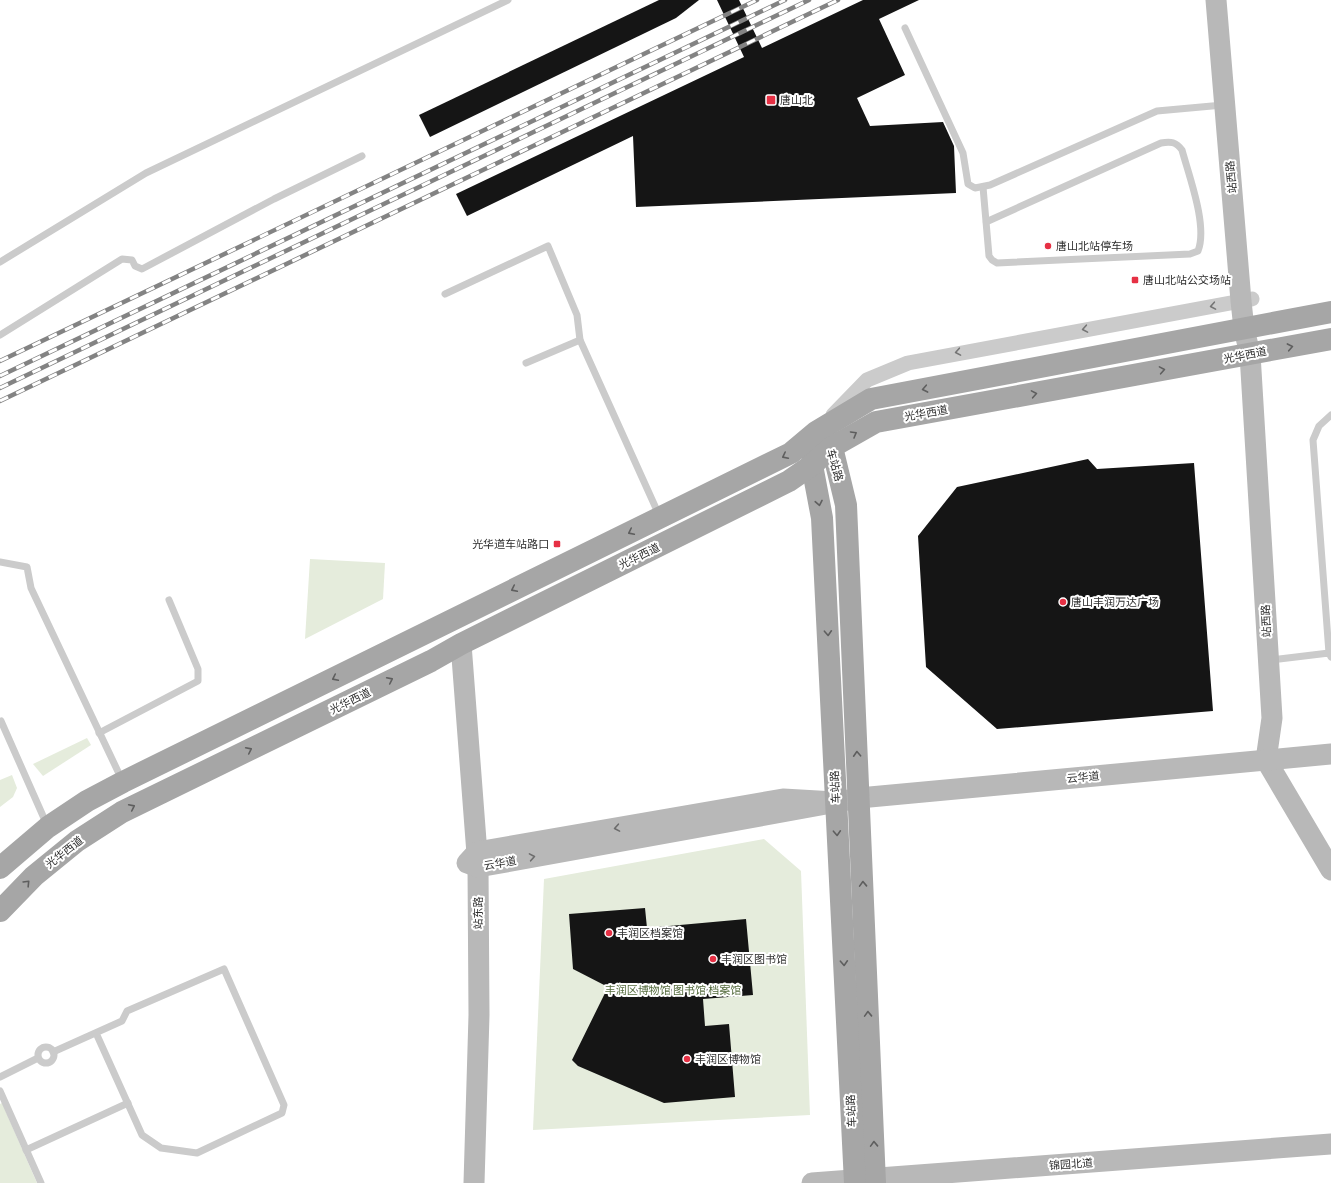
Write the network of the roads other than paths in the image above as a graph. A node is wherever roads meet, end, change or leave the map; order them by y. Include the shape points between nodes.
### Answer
1 (508, 0) edge
2 (1216, 0) edge
3 (1231, 0) edge
4 (905, 28) dead end
5 (1231, 104) junction
6 (362, 156) dead end
7 (983, 187) junction
8 (986, 222) junction
9 (0, 262) edge
10 (445, 294) dead end
11 (1246, 300) junction
12 (1331, 312) edge
13 (1249, 328) junction
14 (0, 334) edge
15 (1331, 339) edge
16 (580, 340) junction
17 (1250, 354) junction
18 (526, 363) dead end
19 (1331, 415) edge
20 (816, 432) junction
21 (832, 447) junction
22 (812, 465) junction
23 (660, 517) junction
24 (0, 562) edge
25 (169, 600) dead end
26 (410, 641) junction
27 (447, 652) junction
28 (1330, 655) edge
29 (1269, 660) junction
30 (1, 721) edge
31 (100, 732) junction
32 (1331, 754) edge
33 (1266, 760) junction
34 (123, 782) junction
35 (859, 798) junction
36 (835, 802) junction
37 (48, 827) junction
38 (474, 861) junction
39 (0, 868) edge
40 (1331, 870) edge
41 (0, 911) edge
42 (96, 1033) junction
43 (53, 1052) junction
44 (38, 1058) junction
45 (0, 1077) edge
46 (0, 1091) edge
47 (128, 1104) junction
48 (1331, 1144) edge
49 (26, 1150) junction
50 (865, 1181) edge
51 (41, 1183) edge
52 (461, 1183) edge
53 (474, 1183) edge
54 (812, 1183) edge

1 - 9 lane via 146,173
2 - 5 street, 站西路
3 - 5 street, 站西路
4 - 7 lane via 964,153 968,184 974,188
5 - 7 lane via 1157,111
5 - 11 street, 站西路
6 - 14 lane via 142,269 135,266 132,260 122,259
7 - 8 lane
8 - 8 lane via 1161,143 1169,142 1178,144 1182,150 1198,214 1201,244 1198,251 1190,254 997,263 989,256
10 - 16 lane via 548,246 577,315
11 - 13 street, 站西路
11 -> 20 street via 908,363 867,380
12 - 13 main road
13 - 17 street, 站西路
13 -> 20 main road via 871,399
17 -> 15 main road, 光华西道
16 - 18 lane
16 - 23 lane
21 -> 17 main road, 光华西道 via 876,422
17 - 29 street, 站西路
19 - 28 lane via 1319,426 1313,440
20 - 21 main road, 车站路
20 - 22 main road, 车站路
20 -> 23 main road via 791,453
21 - 22 main road, 光华西道
35 -> 21 main road, 车站路 via 846,505
22 - 27 main road, 光华西道 via 789,481
22 -> 36 main road, 车站路 via 822,518
23 -> 26 main road
24 - 31 lane via 26,567 30,588
25 - 31 lane via 198,669 198,681
26 - 27 main road
26 -> 34 main road
27 - 38 street, 站东路
41 -> 27 main road, 光华西道 via 34,876 77,840 122,812
28 - 29 lane
29 - 33 street, 站西路 via 1272,718
30 - 37 lane
31 - 34 lane
32 - 33 street, 云华道
33 - 35 street, 云华道
33 - 40 street
34 - 37 main road via 87,801
35 - 36 street, 云华道
50 -> 35 main road, 车站路
36 - 38 street, 云华道
36 -> 50 main road, 车站路
37 - 39 main road
38 - 52 street, 站东路
38 - 53 street, 站东路 via 479,1015
42 - 43 lane
42 - 47 lane
42 - 47 lane via 122,1021 127,1011 224,969 284,1105 282,1113 197,1153 161,1148 142,1135
43 - 44 lane via 54,1057 50,1062 42,1062
43 - 44 lane via 48,1047 42,1047 38,1050
44 - 45 lane
46 - 49 lane
47 - 49 lane
48 - 50 street, 锦园北道
49 - 51 lane
50 - 54 street, 锦园北道

